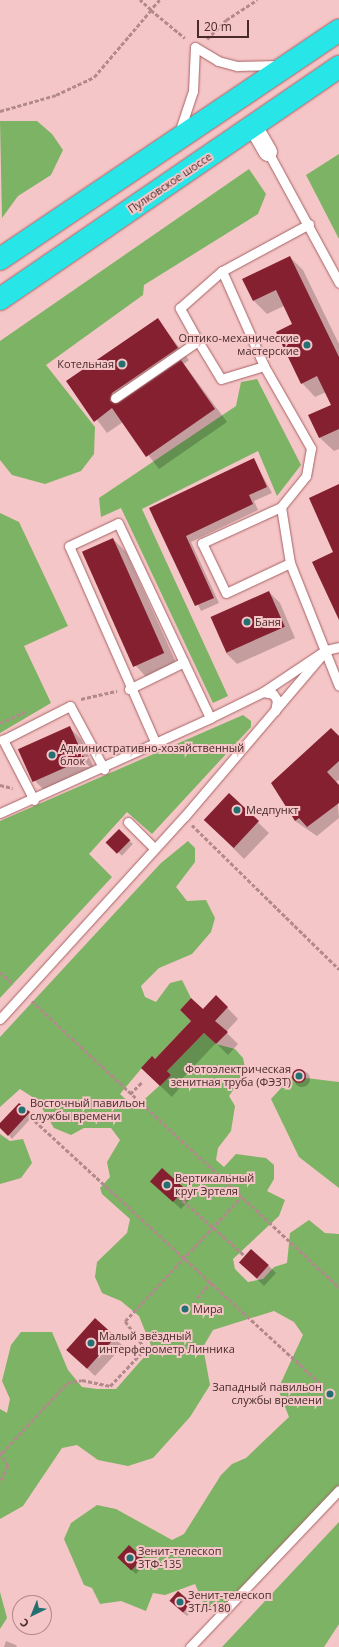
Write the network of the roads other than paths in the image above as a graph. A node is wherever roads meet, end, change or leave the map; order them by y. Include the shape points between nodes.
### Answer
1 (339, 30) edge
2 (289, 64) junction
3 (339, 68) edge
4 (253, 126) junction
5 (174, 143) junction
6 (268, 152) joint
7 (309, 224) junction
8 (0, 259) edge
9 (222, 271) junction
10 (339, 283) edge
11 (0, 299) edge
12 (198, 341) junction
13 (264, 366) junction
14 (115, 398) dead end
15 (281, 507) junction
16 (290, 563) junction
17 (339, 648) edge
18 (326, 650) junction
19 (184, 662) junction
20 (339, 686) edge
21 (129, 688) junction
22 (263, 692) junction
23 (275, 711) junction
24 (210, 718) junction
25 (156, 744) junction
26 (104, 769) junction
27 (34, 800) junction
28 (0, 813) edge
29 (128, 822) dead end
30 (154, 848) junction
31 (0, 1019) edge
32 (339, 1490) edge
33 (190, 1647) edge

1 - 2 highway
2 - 5 highway
2 - 5 lane via 237,66 218,62 195,47 193,91
3 - 4 highway, Пулковское шоссе
4 - 6 street
4 - 11 highway, Пулковское шоссе
5 - 8 highway
6 - 7 lane
7 - 9 lane
7 - 10 lane
9 - 12 lane via 180,308
9 - 13 lane
12 - 13 lane via 221,379
12 - 14 lane
13 - 15 lane via 311,448 306,476
15 - 16 lane
15 - 16 lane via 202,543 226,593
16 - 18 lane
17 - 18 lane
18 - 20 lane
18 - 22 lane
18 - 23 lane
19 - 21 lane
19 - 21 lane via 118,523 69,546
19 - 24 lane
21 - 25 lane
22 - 23 lane via 273,694 277,700
22 - 24 lane
23 - 30 lane
24 - 25 lane
25 - 26 lane
26 - 27 lane
26 - 27 lane via 70,706 4,740
27 - 28 lane
29 - 30 lane
30 - 31 lane
32 - 33 lane

